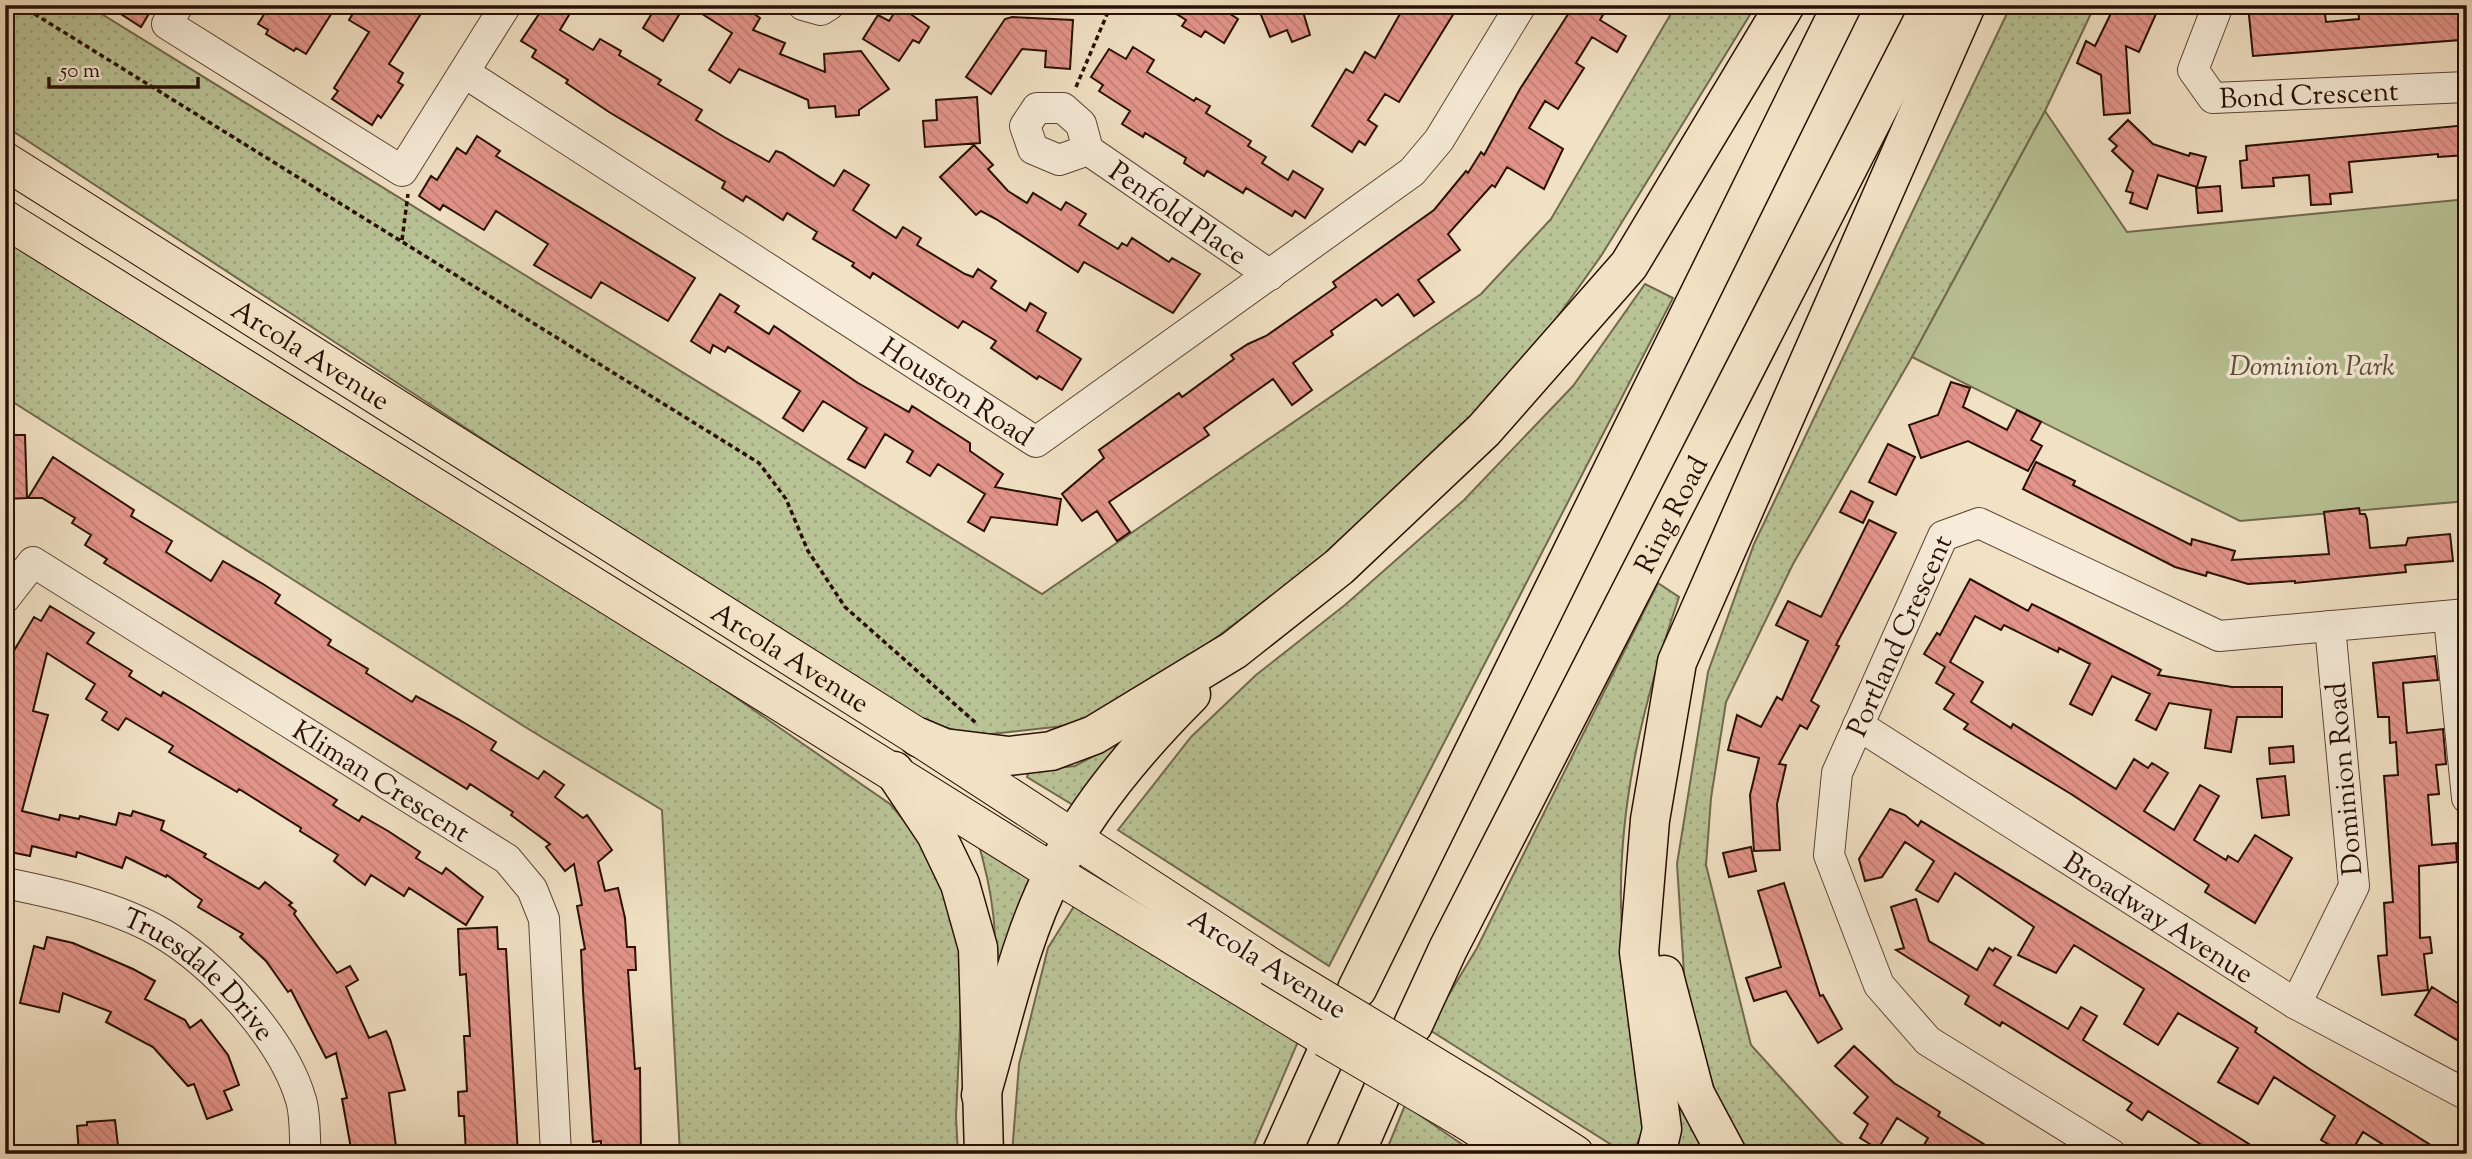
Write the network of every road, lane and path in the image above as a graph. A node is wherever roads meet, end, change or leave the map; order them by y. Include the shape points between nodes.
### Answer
1 (20, 5) edge
2 (178, 5) edge
3 (506, 5) edge
4 (803, 5) edge
5 (829, 5) edge
6 (1111, 5) edge
7 (1521, 5) edge
8 (1785, 5) edge
9 (1842, 5) edge
10 (1931, 5) edge
11 (1966, 5) edge
12 (2218, 5) edge
13 (465, 73) junction
14 (2467, 87) edge
15 (1063, 108) junction
16 (1088, 150) junction
17 (5, 161) edge
18 (402, 171) junction
19 (5, 219) edge
20 (402, 240) junction
21 (1270, 275) junction
22 (5, 598) edge
23 (2458, 615) edge
24 (2330, 626) junction
25 (1234, 650) junction
26 (1857, 725) junction
27 (918, 737) junction
28 (996, 755) junction
29 (894, 771) junction
30 (2467, 798) edge
31 (1650, 820) junction
32 (1073, 840) junction
33 (1054, 873) junction
34 (5, 883) edge
35 (1263, 980) junction
36 (1357, 989) dead end
37 (2295, 1004) junction
38 (1413, 1025) dead end
39 (1325, 1056) dead end
40 (1382, 1092) dead end
41 (2467, 1094) edge
42 (981, 1095) junction
43 (1473, 1107) junction
44 (306, 1154) edge
45 (556, 1154) edge
46 (984, 1154) edge
47 (1281, 1154) edge
48 (1355, 1154) edge
49 (1518, 1154) edge
50 (1575, 1154) edge
51 (1656, 1154) edge
52 (1727, 1154) edge
53 (2110, 1154) edge

1 - 20 path
2 - 18 street via 167,24
3 - 13 street
4 - 5 street via 821,10
6 - 15 path
7 - 21 street, Houston Road via 1439,140 1412,172
8 - 25 highway via 1629,265 1483,430 1339,567
9 - 36 highway
10 - 38 highway, Ring Road
11 - 31 highway via 1677,663
12 - 14 street, Bond Crescent via 2193,70 2213,98
13 - 18 street
13 - 21 street, Houston Road via 1036,442
15 - 16 street, Penfold Place via 1081,124
15 - 16 street, Penfold Place via 1038,108 1025,126 1033,149 1059,160
16 - 21 street, Penfold Place
17 - 27 main road, Arcola Avenue
18 - 20 path via 408,194
19 - 29 main road, Arcola Avenue
20 - 28 path via 759,463 786,499 808,551 845,607 979,726
22 - 45 street, Kliman Crescent via 33,562 508,859 532,889 544,919
23 - 24 street, Portland Crescent
23 - 30 street
24 - 26 street, Portland Crescent via 2219,636 1979,523 1943,536
24 - 37 street, Dominion Road via 2354,886
25 - 28 highway via 1094,735 1051,751
25 - 32 highway via 1153,733
26 - 37 street, Broadway Avenue
26 - 53 street, Portland Crescent via 1837,773 1829,855 1878,985 1928,1041
27 - 28 highway via 944,748
27 - 32 main road, Arcola Avenue
29 - 33 main road, Arcola Avenue
29 - 42 highway via 936,834 961,884 978,948
31 - 51 highway via 1639,952 1662,1129
31 - 52 highway via 1664,977 1695,1094
32 - 33 highway
32 - 35 main road, Arcola Avenue
33 - 35 main road, Arcola Avenue
33 - 42 highway via 1021,956
34 - 44 street, Truesdale Drive via 72,897 158,931 228,986 271,1038 301,1101
35 - 43 main road, Arcola Avenue, bridge
37 - 41 street, Broadway Avenue
39 - 47 highway
40 - 48 highway
42 - 46 highway
43 - 49 main road, Arcola Avenue
43 - 50 main road, Arcola Avenue

